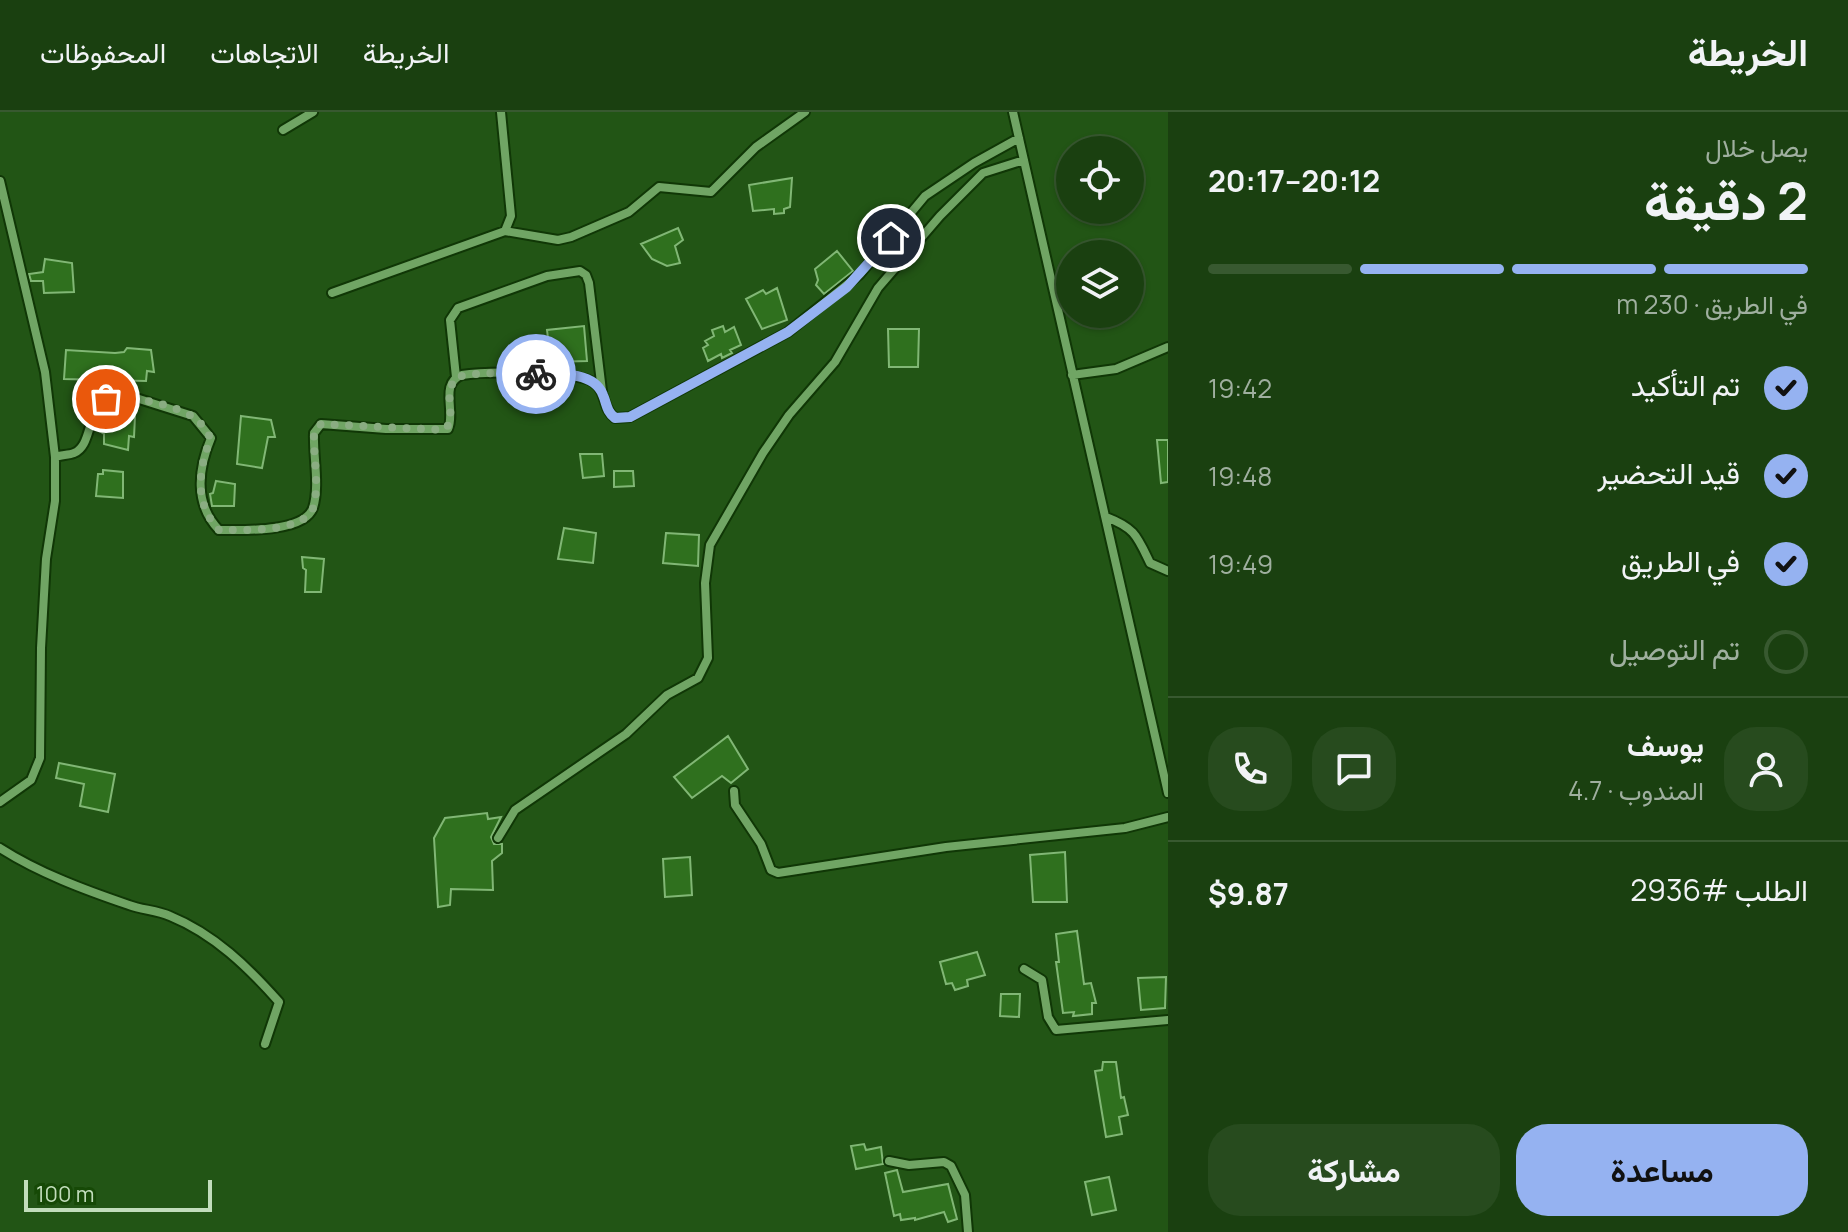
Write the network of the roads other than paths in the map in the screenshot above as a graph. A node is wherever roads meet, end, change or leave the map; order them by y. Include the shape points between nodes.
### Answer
1 (313, 112) edge
2 (501, 112) edge
3 (805, 112) edge
4 (1013, 112) edge
5 (283, 130) dead end
6 (1019, 138) junction
7 (1024, 160) junction
8 (0, 181) edge
9 (505, 231) junction
10 (332, 293) dead end
11 (1168, 347) edge
12 (1072, 375) junction
13 (456, 377) junction
14 (602, 392) junction
15 (55, 457) junction
16 (1106, 517) junction
17 (1168, 571) edge
18 (734, 791) dead end
19 (1168, 793) edge
20 (0, 802) edge
21 (1168, 817) edge
22 (498, 838) dead end
23 (0, 848) edge
24 (1024, 969) dead end
25 (1168, 1020) edge
26 (265, 1044) dead end
27 (889, 1161) dead end
28 (968, 1232) edge

1 - 5 street
2 - 9 street via 511,216
3 - 9 street via 756,147 711,192 659,187 629,212 563,239
4 - 6 street
6 - 7 street
6 - 14 street via 925,196 860,274 767,345 630,417 610,414
7 - 12 street
7 - 22 street via 983,173 897,264 835,362 763,453 710,545 705,583 708,658 698,678 667,695 626,734 515,810
8 - 15 street via 45,372
9 - 10 street
11 - 12 street via 1116,369
12 - 16 street
13 - 14 street via 570,375 594,382
13 - 14 street via 450,320 458,308 547,276 580,271 589,283
13 - 15 street via 449,390 448,429 327,423 317,427 314,504 306,517 290,525 219,530 208,519 199,491 211,438 193,416 136,398 106,399 93,412 85,443 76,452
15 - 20 street via 41,648 40,758 31,780
16 - 17 street via 1129,528 1150,563
16 - 19 street
18 - 21 street via 735,805 771,870 778,873 946,847 1125,828
23 - 26 street via 69,882 169,915 234,954 279,1002
24 - 25 street via 1042,980 1048,1017 1056,1030
27 - 28 street via 951,1166 965,1195

